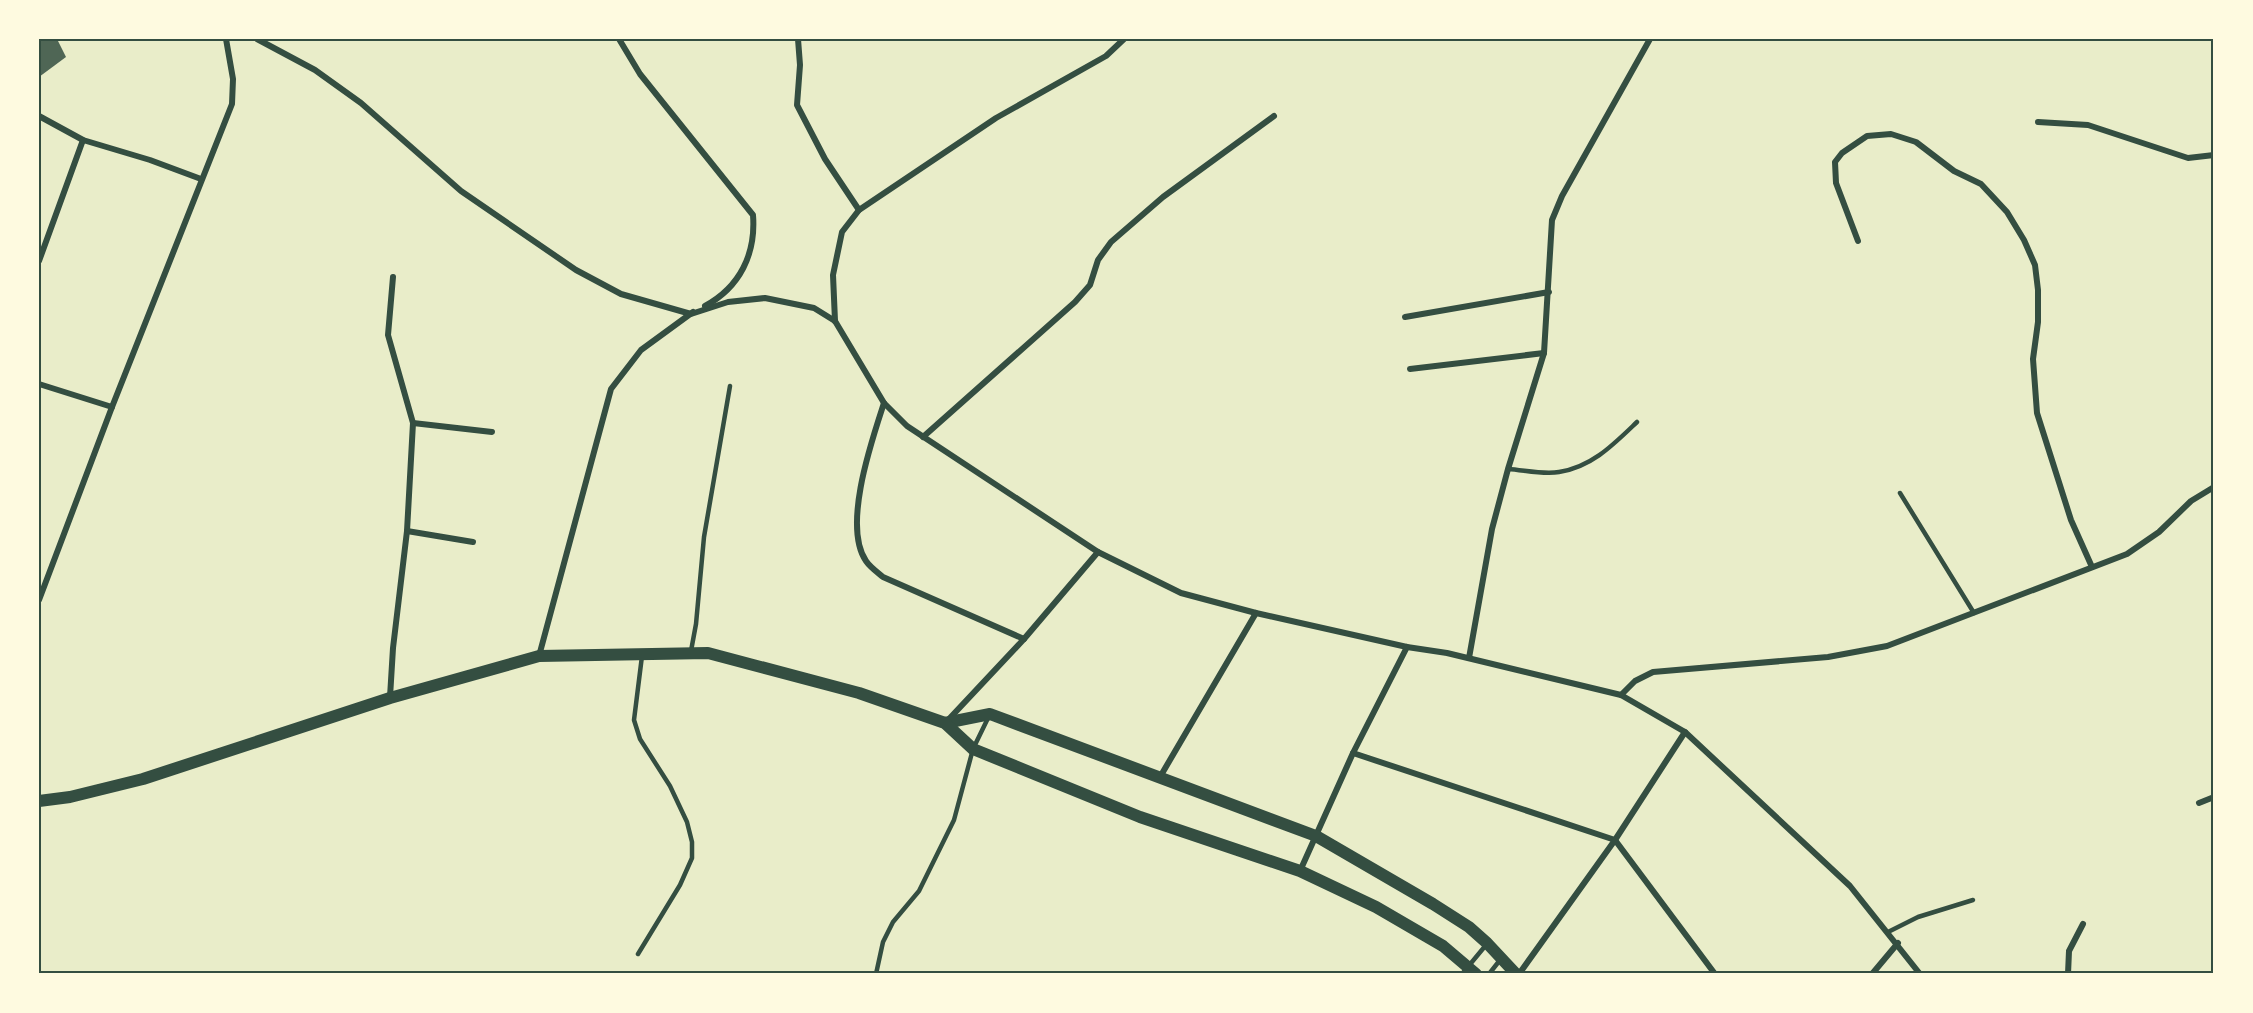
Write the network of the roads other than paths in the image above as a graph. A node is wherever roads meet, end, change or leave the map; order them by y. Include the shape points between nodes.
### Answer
1 (226, 39) edge
2 (257, 39) edge
3 (619, 39) edge
4 (798, 39) edge
5 (1124, 39) edge
6 (1650, 39) edge
7 (39, 116) edge
8 (1274, 116) dead end
9 (2038, 122) dead end
10 (84, 140) junction
11 (2214, 155) edge
12 (201, 179) junction
13 (859, 210) junction
14 (1858, 241) dead end
15 (39, 261) edge
16 (393, 277) dead end
17 (1549, 292) junction
18 (691, 314) junction
19 (1405, 317) dead end
20 (835, 321) junction
21 (1544, 353) junction
22 (1410, 369) dead end
23 (39, 384) edge
24 (730, 386) dead end
25 (884, 403) junction
26 (112, 407) junction
27 (1637, 422) dead end
28 (413, 423) junction
29 (492, 432) dead end
30 (923, 437) junction
31 (1508, 469) junction
32 (2214, 487) edge
33 (1900, 493) dead end
34 (407, 531) junction
35 (473, 542) dead end
36 (1098, 552) junction
37 (2092, 567) junction
38 (39, 600) edge
39 (1974, 613) junction
40 (1256, 614) junction
41 (1024, 639) junction
42 (1407, 647) junction
43 (691, 653) junction
44 (642, 654) junction
45 (539, 656) junction
46 (1469, 658) junction
47 (1621, 695) junction
48 (390, 698) junction
49 (990, 714) junction
50 (945, 723) junction
51 (1684, 732) junction
52 (973, 750) junction
53 (1353, 753) junction
54 (1160, 777) junction
55 (2214, 797) edge
56 (39, 801) edge
57 (2199, 803) dead end
58 (1316, 836) junction
59 (1615, 840) junction
60 (1300, 871) junction
61 (1972, 900) dead end
62 (2083, 924) dead end
63 (1888, 932) junction
64 (1488, 943) junction
65 (1898, 943) junction
66 (638, 954) dead end
67 (1502, 958) junction
68 (1468, 972) edge
69 (876, 974) edge
70 (1489, 974) edge
71 (1518, 974) edge
72 (1715, 974) edge
73 (1872, 974) edge
74 (1920, 974) edge
75 (2068, 974) edge

1 - 12 street via 233,79 232,104
2 - 18 street via 315,70 361,104 461,191 576,270 621,294
3 - 18 street via 640,74 753,215 747,265 721,297
4 - 13 street via 797,105 825,159
5 - 13 street via 1106,56 996,118
6 - 17 street via 1552,220
7 - 10 street
8 - 30 street via 1163,198 1111,242 1098,260 1090,285 1075,302
9 - 11 street via 2088,125 2188,158
10 - 12 street
10 - 15 street
12 - 26 street
13 - 20 street via 842,232 833,275
14 - 37 street via 1836,183 1835,162 1867,136 1891,134 1916,142 1954,171 1981,184 2007,212 2035,265 2038,322 2033,358 2037,413 2071,520
16 - 28 street via 388,335
17 - 19 street
17 - 21 street
18 - 20 street via 728,302 765,298 814,308
18 - 45 street via 641,350 611,389
20 - 25 street
21 - 22 street
21 - 31 street
23 - 26 street
24 - 43 lane via 704,537
25 - 30 street
25 - 41 street via 870,447 856,519 865,560 883,577
26 - 38 street
27 - 31 lane via 1603,454 1582,465 1558,473
28 - 29 street
28 - 34 street
30 - 36 street
31 - 46 street via 1492,529
32 - 37 street via 2127,554
33 - 39 lane
34 - 35 street
34 - 48 street
36 - 40 street via 1181,593
36 - 41 street
37 - 39 street
39 - 47 street via 1887,646 1828,657 1653,672 1635,681
40 - 42 street
40 - 54 street
41 - 50 street
42 - 46 street
42 - 53 street
43 - 44 main road
43 - 50 main road via 708,653 838,687
44 - 45 main road
44 - 66 lane via 634,720 640,739 687,822 692,858
45 - 48 main road
46 - 47 street
47 - 51 street
48 - 56 main road via 143,778
49 - 50 main road
49 - 52 lane
49 - 54 main road
50 - 52 main road
51 - 59 street
51 - 63 street via 1850,886
52 - 60 main road via 1140,817
52 - 69 lane via 954,820 919,891 893,922 883,942
53 - 58 street
53 - 59 street
54 - 58 main road
55 - 57 street
58 - 60 street
58 - 64 main road via 1433,904
59 - 71 street
59 - 72 street
60 - 68 main road via 1376,907 1443,946
61 - 63 lane via 1918,917
62 - 75 street via 2068,951
63 - 65 street
64 - 67 main road
64 - 68 lane
65 - 73 street
65 - 74 street
67 - 70 lane
67 - 71 main road

